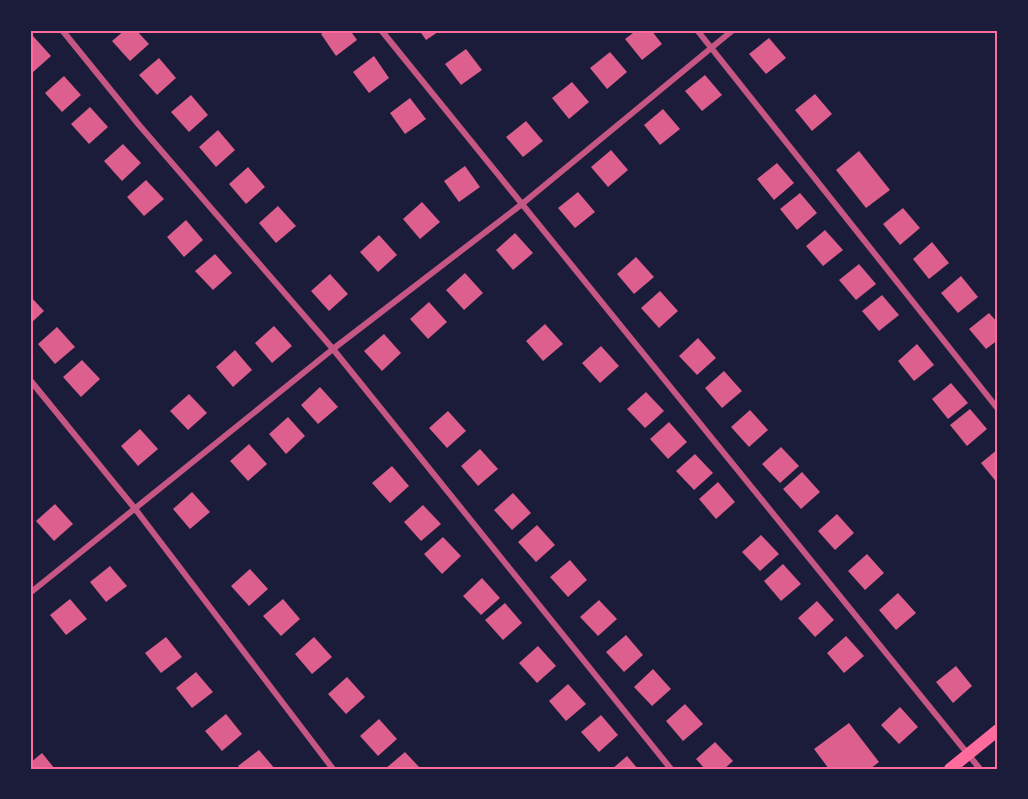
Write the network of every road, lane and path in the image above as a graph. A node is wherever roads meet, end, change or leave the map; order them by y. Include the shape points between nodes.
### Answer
1 (62, 30) edge
2 (381, 30) edge
3 (696, 30) edge
4 (733, 30) edge
5 (712, 49) junction
6 (522, 204) junction
7 (333, 349) junction
8 (30, 380) edge
9 (998, 408) edge
10 (136, 510) junction
11 (30, 593) edge
12 (998, 730) edge
13 (968, 754) junction
14 (333, 769) edge
15 (671, 769) edge
16 (950, 769) edge
17 (980, 769) edge

1 - 7 street via 146,134
2 - 6 street
3 - 5 street
4 - 5 street
5 - 6 street
5 - 9 street
6 - 7 street
6 - 13 street
7 - 10 street
7 - 15 street
8 - 10 street
10 - 11 street
10 - 14 street
12 - 13 main road
13 - 16 main road
13 - 17 street

